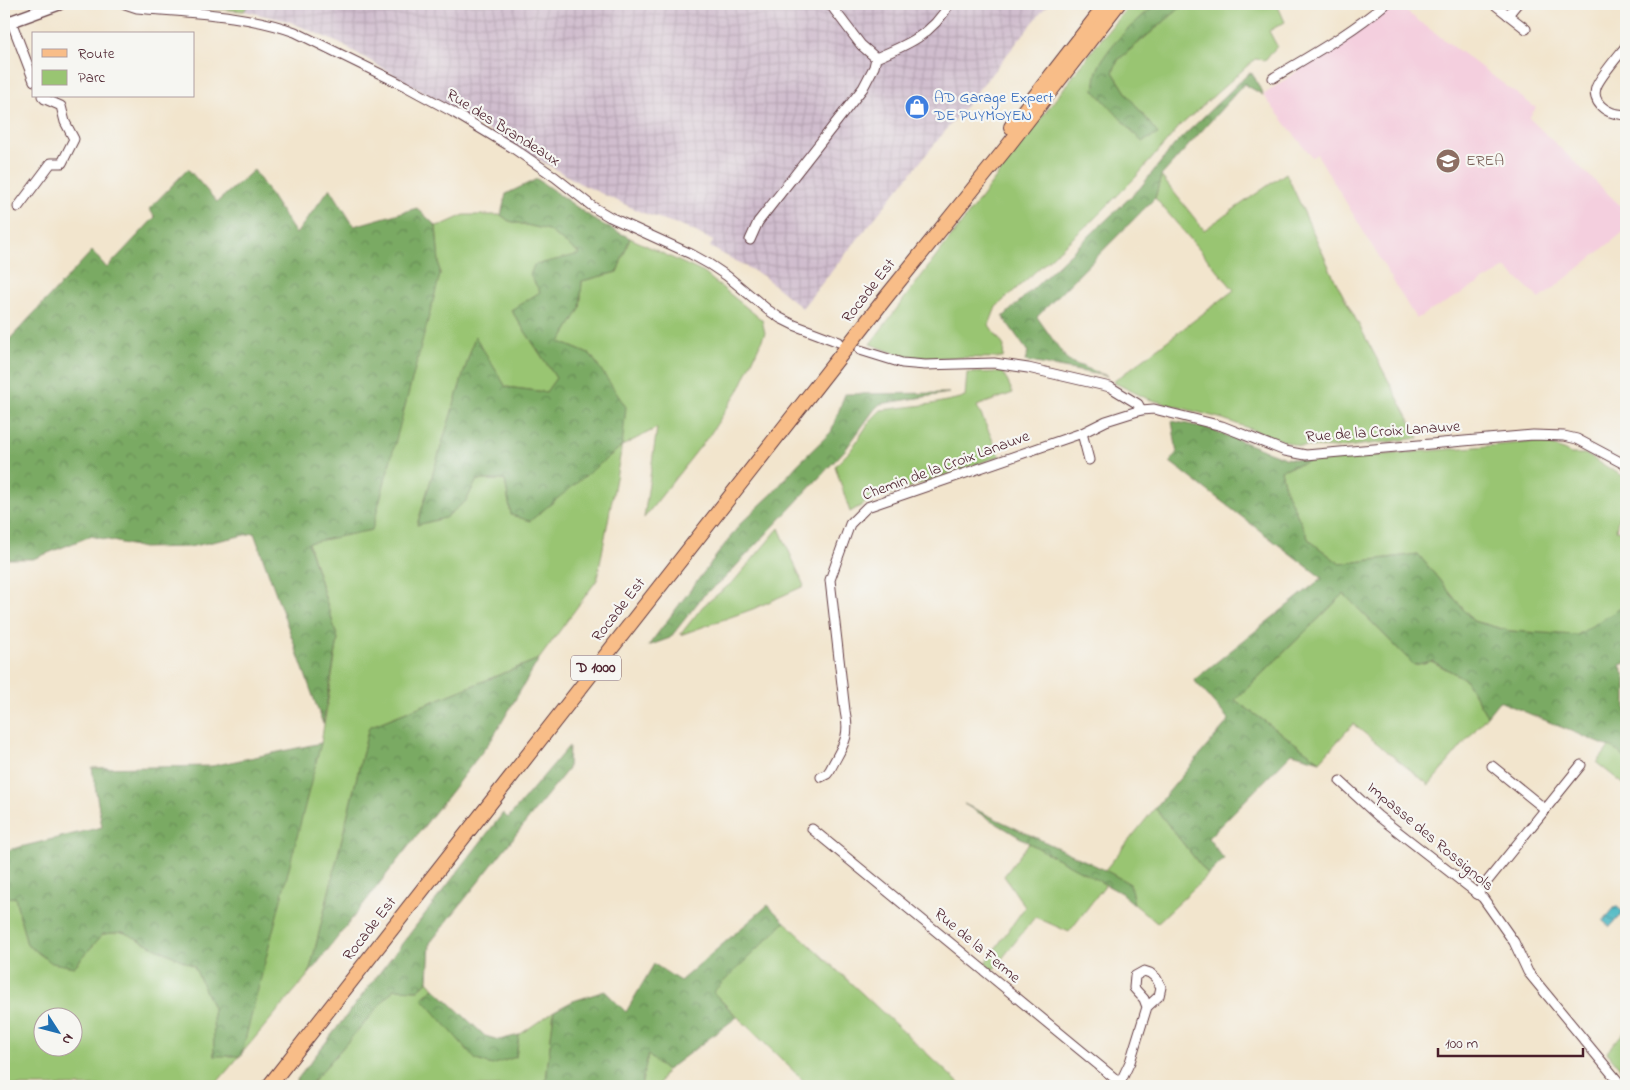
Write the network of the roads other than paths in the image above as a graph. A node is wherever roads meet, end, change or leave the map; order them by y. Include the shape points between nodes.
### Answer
1 (59, 4) edge
2 (125, 4) edge
3 (830, 4) edge
4 (949, 4) edge
5 (1106, 4) edge
6 (1118, 4) edge
7 (1385, 4) edge
8 (1494, 4) edge
9 (1517, 4) edge
10 (1508, 15) junction
11 (7, 23) edge
12 (1526, 29) dead end
13 (1626, 46) edge
14 (876, 58) junction
15 (32, 77) edge
16 (1273, 78) dead end
17 (44, 98) edge
18 (1626, 114) edge
19 (18, 207) dead end
20 (750, 240) dead end
21 (923, 250) junction
22 (839, 342) dead end
23 (860, 350) dead end
24 (1141, 410) junction
25 (1082, 434) junction
26 (1089, 460) dead end
27 (1626, 465) edge
28 (1581, 765) dead end
29 (1492, 766) dead end
30 (821, 777) dead end
31 (1340, 780) dead end
32 (1546, 809) junction
33 (812, 829) dead end
34 (1477, 894) junction
35 (1147, 1007) dead end
36 (1122, 1084) edge
37 (269, 1086) edge
38 (1622, 1086) edge

1 - 11 street
2 - 22 street, Rue des Brandeaux via 137,8 242,18 295,32 453,112 555,177 593,207 709,264 780,318
3 - 14 street via 861,45
4 - 14 street via 928,32
5 - 21 main road, Rocade Est / D 1000 via 1022,112
6 - 21 main road, Rocade Est / D 1000
7 - 16 street via 1340,37
8 - 10 street
9 - 10 street
10 - 12 street
11 - 15 street
13 - 18 street via 1596,86 1595,95 1607,111
14 - 20 street via 863,88 758,222
17 - 19 street via 61,106 74,139 62,162 50,163
21 - 37 main road, Rocade Est / D 1000
23 - 24 street via 902,363 994,363 1028,368 1110,387 1138,404
24 - 25 street, Chemin de la Croix Lanauve via 1106,421
24 - 27 street, Rue de la Croix Lanauve via 1154,409 1222,426 1285,451 1306,455 1533,435 1577,439
25 - 26 street
25 - 30 street, Chemin de la Croix Lanauve via 867,507 850,524 830,580 848,735 830,770
28 - 32 street
29 - 32 street
31 - 34 street, Impasse des Rossignols via 1378,816
32 - 34 street
33 - 36 street, Rue de la Ferme
34 - 38 street, Impasse des Rossignols via 1484,898 1514,942 1528,972
35 - 36 street

